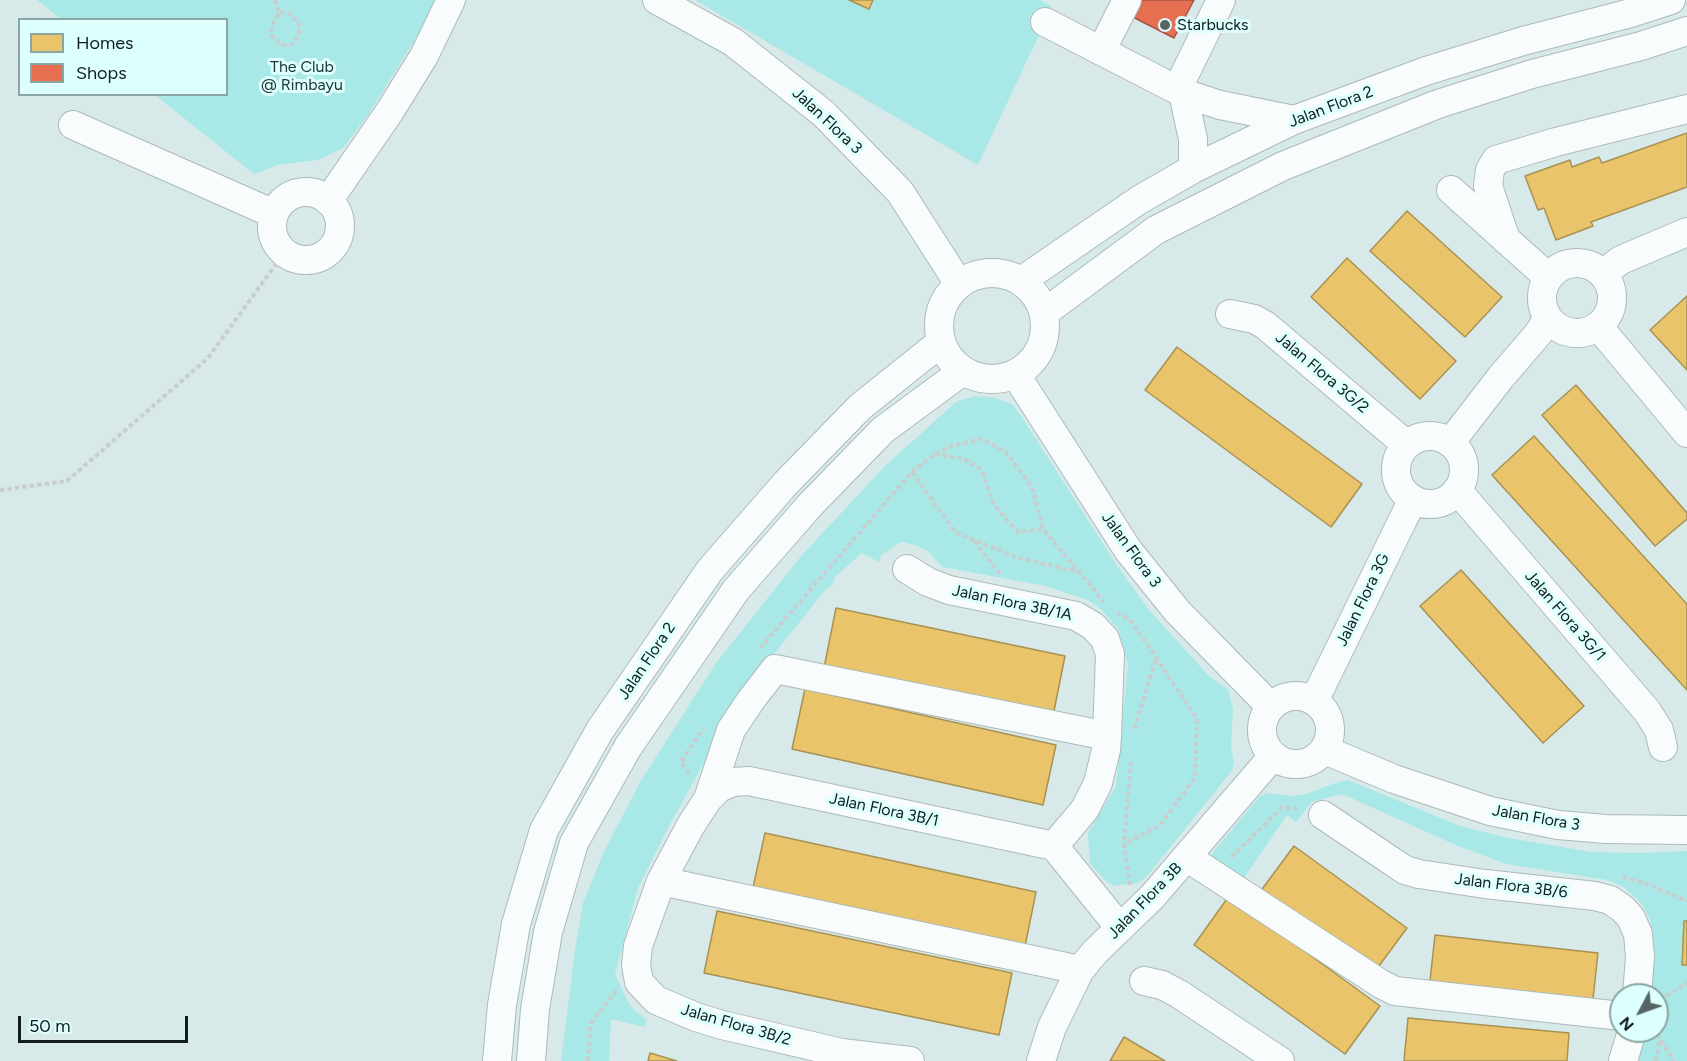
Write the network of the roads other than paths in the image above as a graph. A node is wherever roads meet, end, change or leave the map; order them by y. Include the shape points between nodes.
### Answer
1 (451, 0) edge
2 (657, 0) edge
3 (1126, 0) edge
4 (1207, 0) edge
5 (1221, 0) edge
6 (1671, 0) edge
7 (1037, 12) edge
8 (1687, 31) edge
9 (1101, 51) junction
10 (1175, 89) junction
11 (1687, 109) edge
12 (1294, 120) junction
13 (73, 125) dead end
14 (1193, 169) junction
15 (1451, 190) dead end
16 (328, 201) junction
17 (273, 213) junction
18 (1687, 232) edge
19 (1506, 240) junction
20 (1602, 274) junction
21 (1550, 276) junction
22 (1021, 281) junction
23 (959, 284) junction
24 (1044, 314) junction
25 (1230, 314) dead end
26 (1548, 318) junction
27 (1598, 326) junction
28 (940, 343) junction
29 (963, 371) junction
30 (1016, 375) junction
31 (1687, 433) edge
32 (1450, 443) junction
33 (1407, 445) junction
34 (1457, 490) junction
35 (1413, 499) junction
36 (907, 569) dead end
37 (1314, 702) junction
38 (1271, 707) junction
39 (1120, 738) junction
40 (1663, 747) dead end
41 (1325, 750) junction
42 (1273, 756) junction
43 (708, 799) junction
44 (1323, 815) road end
45 (1687, 830) edge
46 (1054, 846) junction
47 (1188, 858) junction
48 (661, 881) junction
49 (1127, 921) junction
50 (1080, 970) junction
51 (1144, 981) dead end
52 (1638, 983) edge
53 (1609, 1015) edge
54 (1628, 1043) edge
55 (497, 1061) edge
56 (531, 1061) edge
57 (910, 1061) edge
58 (1041, 1061) edge
59 (1280, 1061) edge
60 (1623, 1061) edge

1 - 16 street via 424,56
2 - 23 street, Jalan Flora 3 via 733,42 824,114 900,192
3 - 9 street
4 - 10 street
5 - 10 street
6 - 12 street, Jalan Flora 2 via 1437,68
7 - 9 street
8 - 24 street via 1438,104 1283,166 1156,230
9 - 10 street
10 - 12 street via 1220,105
10 - 14 street via 1193,139
11 - 19 street via 1496,160 1488,186
12 - 14 street, Jalan Flora 2
13 - 17 street
14 - 22 street, Jalan Flora 2 via 1139,200
15 - 19 street
16 - 17 street via 309,192 298,193 287,197
16 - 17 street via 336,210 340,233 328,253 318,259 306,261 284,254 272,235
18 - 20 street via 1621,261
19 - 21 street
20 - 21 street via 1588,265 1571,263
20 - 27 street via 1612,301
21 - 26 street via 1542,301
22 - 23 street via 992,273 974,275
22 - 24 street via 1037,297
23 - 28 street via 940,311
24 - 30 street via 1046,332 1041,349 1031,364
25 - 33 street, Jalan Flora 3G/2 via 1266,325
26 - 27 street via 1571,333
26 - 32 street
27 - 31 street
28 - 29 street
28 - 55 street, Jalan Flora 2 via 860,407 778,491 710,570 600,730 544,831 516,924
29 - 30 street via 980,379
29 - 56 street, Jalan Flora 2 via 883,430 810,504 736,590 628,747 574,843 548,932
30 - 38 street, Jalan Flora 3 via 1128,550 1177,611
32 - 33 street via 1432,436
32 - 34 street via 1464,470
33 - 35 street via 1400,453 1396,474 1405,493
34 - 35 street via 1437,503
34 - 40 street, Jalan Flora 3G/1 via 1647,711 1659,730
35 - 37 street, Jalan Flora 3G
36 - 39 street, Jalan Flora 3B/1A via 949,590 1076,615 1093,626 1105,639 1110,654
37 - 38 street via 1296,696
37 - 41 street via 1327,716 1330,728
38 - 42 street via 1262,727 1266,747
39 - 43 street via 775,669 732,730
39 - 46 street, Jalan Flora 3B/1A via 1106,750 1098,783 1085,809
41 - 42 street via 1306,764 1294,765
41 - 45 street, Jalan Flora 3 via 1394,779 1490,811 1558,825
42 - 47 street, Jalan Flora 3B
43 - 46 street, Jalan Flora 3B/1 via 718,788 749,781
43 - 48 street, Jalan Flora 3B/1
44 - 52 street, Jalan Flora 3B/6 via 1399,866 1419,874 1610,900 1631,918 1638,934
46 - 49 street
47 - 49 street, Jalan Flora 3B
47 - 53 street via 1395,991
48 - 50 street
48 - 57 street, Jalan Flora 3B/2 via 638,946 636,965 639,981 656,1000 722,1025 842,1053
49 - 50 street, Jalan Flora 3B
50 - 58 street, Jalan Flora 3B via 1052,1027
51 - 59 street via 1179,994
54 - 60 street

